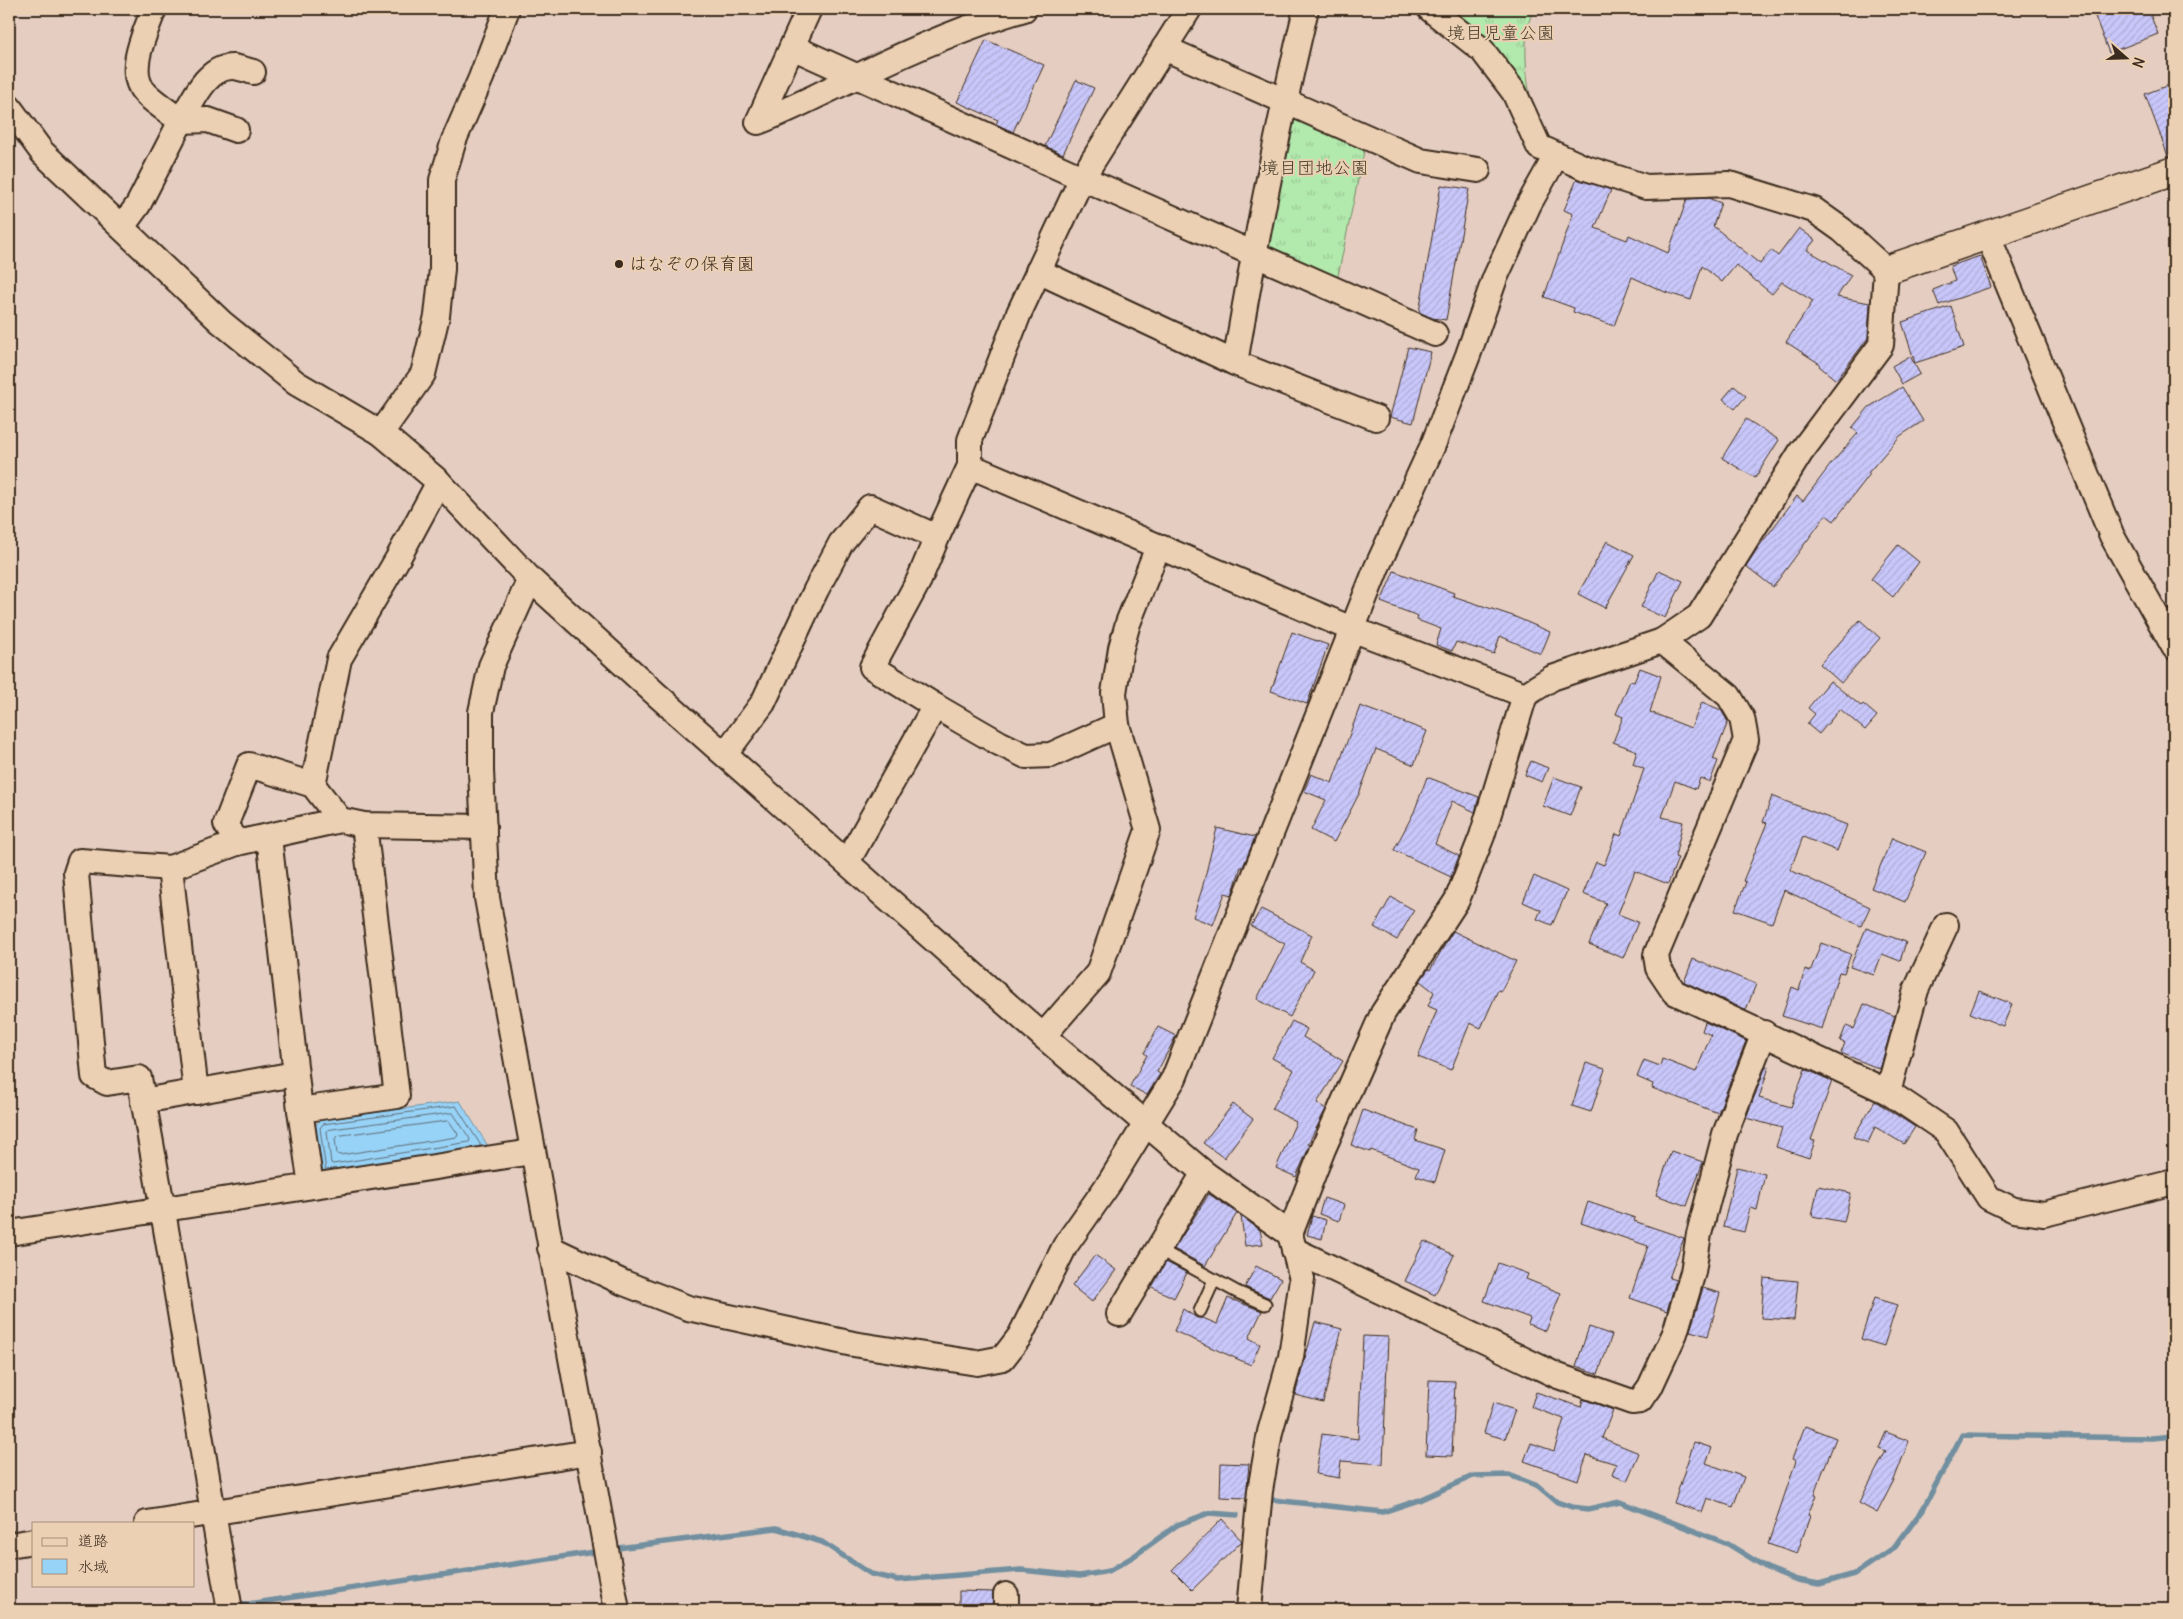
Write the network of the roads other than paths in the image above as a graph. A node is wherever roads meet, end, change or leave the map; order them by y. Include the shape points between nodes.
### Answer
1 (154, 9) edge
2 (507, 9) edge
3 (809, 9) edge
4 (1024, 9) edge
5 (1189, 9) edge
6 (1306, 9) edge
7 (1430, 9) edge
8 (1000, 13) edge
9 (792, 46) junction
10 (1164, 48) junction
11 (253, 72) dead end
12 (858, 76) junction
13 (1284, 101) junction
14 (9, 107) edge
15 (181, 121) junction
16 (236, 130) dead end
17 (1556, 156) junction
18 (1478, 170) dead end
19 (2174, 172) edge
20 (1082, 178) junction
21 (122, 227) junction
22 (1988, 236) junction
23 (1253, 253) junction
24 (1886, 270) junction
25 (1038, 271) junction
26 (1435, 334) dead end
27 (1235, 363) junction
28 (1376, 418) dead end
29 (381, 433) junction
30 (970, 466) junction
31 (439, 482) junction
32 (936, 536) junction
33 (1158, 547) junction
34 (530, 579) junction
35 (1354, 630) junction
36 (1662, 642) junction
37 (2174, 647) edge
38 (1525, 695) junction
39 (935, 706) junction
40 (1117, 726) junction
41 (725, 754) junction
42 (312, 786) junction
43 (340, 820) junction
44 (364, 825) junction
45 (484, 827) junction
46 (269, 836) junction
47 (236, 843) junction
48 (847, 862) junction
49 (170, 868) junction
50 (1946, 925) dead end
51 (1764, 1033) junction
52 (1043, 1036) junction
53 (295, 1074) junction
54 (196, 1092) junction
55 (1888, 1092) junction
56 (143, 1101) junction
57 (300, 1110) junction
58 (1146, 1123) junction
59 (532, 1152) junction
60 (1204, 1172) junction
61 (2174, 1182) edge
62 (310, 1186) junction
63 (164, 1209) junction
64 (9, 1233) edge
65 (1292, 1242) junction
66 (550, 1248) junction
67 (1158, 1249) junction
68 (1214, 1280) junction
69 (1265, 1304) dead end
70 (1200, 1311) dead end
71 (1119, 1314) dead end
72 (589, 1452) junction
73 (212, 1512) junction
74 (152, 1522) edge
75 (32, 1541) edge
76 (9, 1545) edge
77 (230, 1610) edge
78 (617, 1610) edge
79 (1250, 1610) edge

1 - 15 street via 136,58 138,80 143,92
2 - 29 street via 454,140 442,180 442,269 437,316 423,374
3 - 9 street
4 - 8 street
5 - 10 street
6 - 13 street
7 - 17 street via 1482,50 1514,92 1538,147
8 - 12 street
9 - 12 street
9 - 12 street via 758,122 782,114
10 - 13 street
10 - 20 street
11 - 15 street via 232,67 218,70 207,80
12 - 20 street
13 - 18 street via 1421,161
13 - 23 street
14 - 21 street via 42,152
15 - 16 street via 208,120
15 - 21 street via 138,205
17 - 24 street via 1646,187 1730,184 1814,210 1842,230
17 - 35 street via 1529,204 1495,278 1433,445 1377,567
19 - 22 street
20 - 23 street
20 - 25 street
21 - 29 street via 221,322 296,384
22 - 24 street
22 - 37 street via 2112,536
23 - 26 street
23 - 27 street
24 - 36 street via 1881,346 1800,452 1699,616
25 - 27 street
25 - 30 street via 970,440
27 - 28 street
29 - 31 street
30 - 32 street
30 - 33 street
31 - 34 street
31 - 42 street via 339,659
32 - 39 street via 919,580 872,667
32 - 41 street via 870,507 842,543 816,590 763,703
33 - 35 street
33 - 40 street via 1121,648 1114,693
34 - 41 street
34 - 45 street via 491,666 481,712
35 - 38 street
35 - 58 street via 1174,1078
36 - 38 street via 1552,678
36 - 51 street via 1729,696 1742,718 1746,740 1656,955 1658,968 1674,992
38 - 65 street via 1482,836 1457,900 1383,1013 1323,1149
39 - 40 street via 1026,756 1051,755
39 - 48 street
40 - 52 street via 1148,830 1098,973
41 - 48 street
42 - 43 street
42 - 47 street via 249,765 226,824
43 - 44 street
43 - 46 street
44 - 45 street
44 - 57 street via 398,1096
45 - 59 street via 487,898
46 - 47 street
46 - 53 street
47 - 49 street
48 - 52 street
49 - 54 street
49 - 56 street via 80,861 76,874 94,1076 108,1083 139,1078
50 - 55 street via 1916,990
51 - 55 street
51 - 65 street via 1725,1134 1699,1234 1693,1272 1675,1333 1640,1401 1632,1402 1558,1376
52 - 58 street
53 - 54 street
53 - 57 street
54 - 56 street
55 - 61 street via 1946,1131 1989,1198 2014,1210 2044,1214
56 - 63 street
57 - 62 street
58 - 60 street
58 - 66 street via 1065,1246 1020,1336 1003,1358 977,1363 853,1344 688,1308 624,1283
59 - 62 street
59 - 66 street
60 - 65 street
60 - 67 street
62 - 63 street
63 - 64 street
63 - 73 street
65 - 79 street via 1302,1279 1291,1357 1270,1432 1260,1491
66 - 72 street
67 - 68 lane
67 - 71 street
68 - 69 lane
68 - 70 lane
72 - 73 street
72 - 78 street
73 - 74 street
73 - 77 street
75 - 76 street

